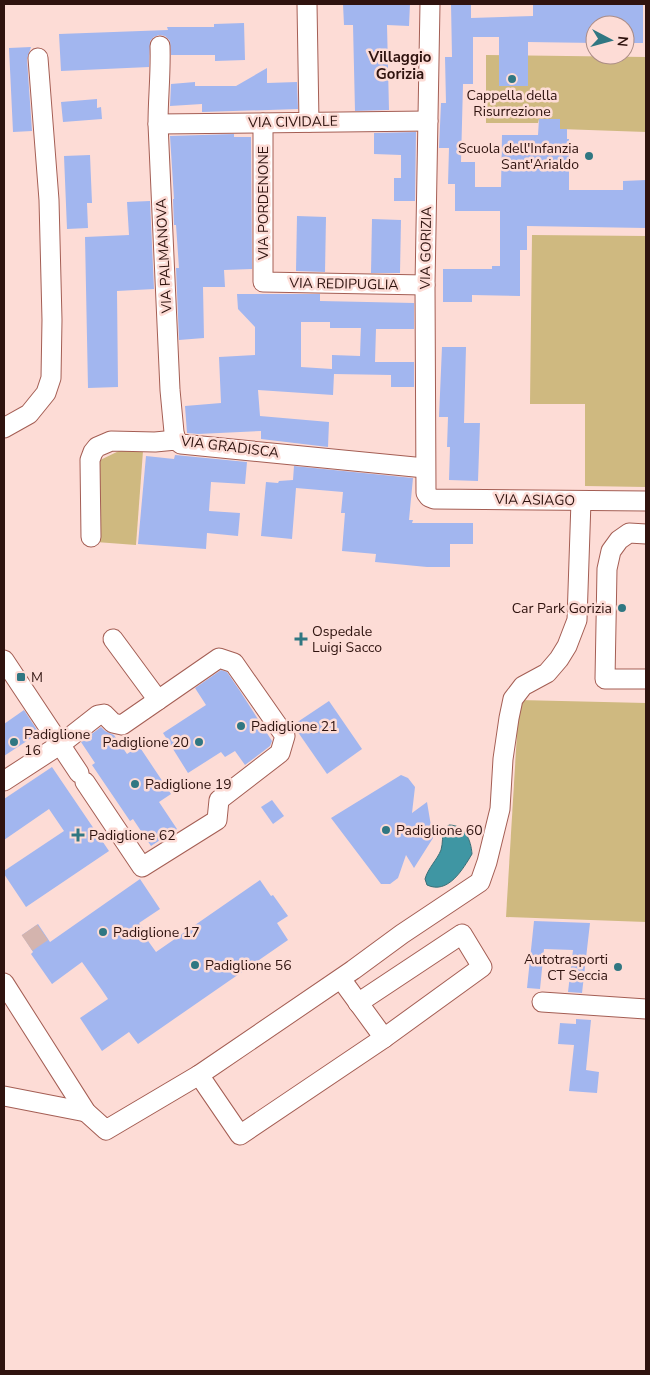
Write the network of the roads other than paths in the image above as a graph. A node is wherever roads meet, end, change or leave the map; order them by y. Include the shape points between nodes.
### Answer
1 (306, 4) edge
2 (430, 4) edge
3 (160, 46) dead end
4 (38, 58) dead end
5 (428, 121) junction
6 (309, 122) junction
7 (264, 123) junction
8 (158, 124) junction
9 (263, 282) joint
10 (425, 285) junction
11 (4, 428) edge
12 (176, 440) junction
13 (425, 468) junction
14 (426, 493) joint
15 (581, 501) junction
16 (646, 501) edge
17 (646, 534) edge
18 (91, 537) dead end
19 (113, 638) dead end
20 (7, 673) edge
21 (646, 679) edge
22 (158, 700) junction
23 (61, 744) junction
24 (4, 781) edge
25 (341, 978) junction
26 (4, 983) edge
27 (542, 1002) dead end
28 (358, 1003) junction
29 (646, 1009) edge
30 (384, 1038) junction
31 (199, 1074) junction
32 (6, 1098) edge
33 (86, 1112) junction

1 - 6 street
2 - 5 street, VIA GORIZIA
3 - 8 street, VIA PALMANOVA
4 - 11 street via 49,200 51,378 46,392 29,414
5 - 6 street, VIA CIVIDALE
5 - 10 street, VIA GORIZIA
6 - 7 street, VIA CIVIDALE
7 - 8 street, VIA CIVIDALE
7 - 9 street, VIA PORDENONE
8 - 12 street, VIA PALMANOVA via 170,390
9 - 10 street, VIA REDIPUGLIA
10 - 13 street, VIA GORIZIA
12 - 13 street, VIA GRADISCA via 181,444
12 - 18 street, VIA GRADISCA via 112,442 97,447 90,460
13 - 14 street, VIA GORIZIA
14 - 15 street, VIA ASIAGO via 434,498
15 - 16 street, VIA ASIAGO
15 - 25 street via 577,620 567,646 547,674 523,686 513,699 502,759 500,809 480,882
17 - 21 street via 629,534 619,540 611,551 607,569 605,678
19 - 22 street
20 - 23 street
22 - 23 street via 122,725 98,714
22 - 23 street via 219,658 234,663 285,736 280,753 220,800 217,820 142,867
23 - 24 street
25 - 28 street
25 - 31 street
26 - 33 street
27 - 29 street
28 - 30 street
28 - 30 street via 462,934 482,968
30 - 31 street via 240,1135
31 - 33 street via 106,1130
32 - 33 street

